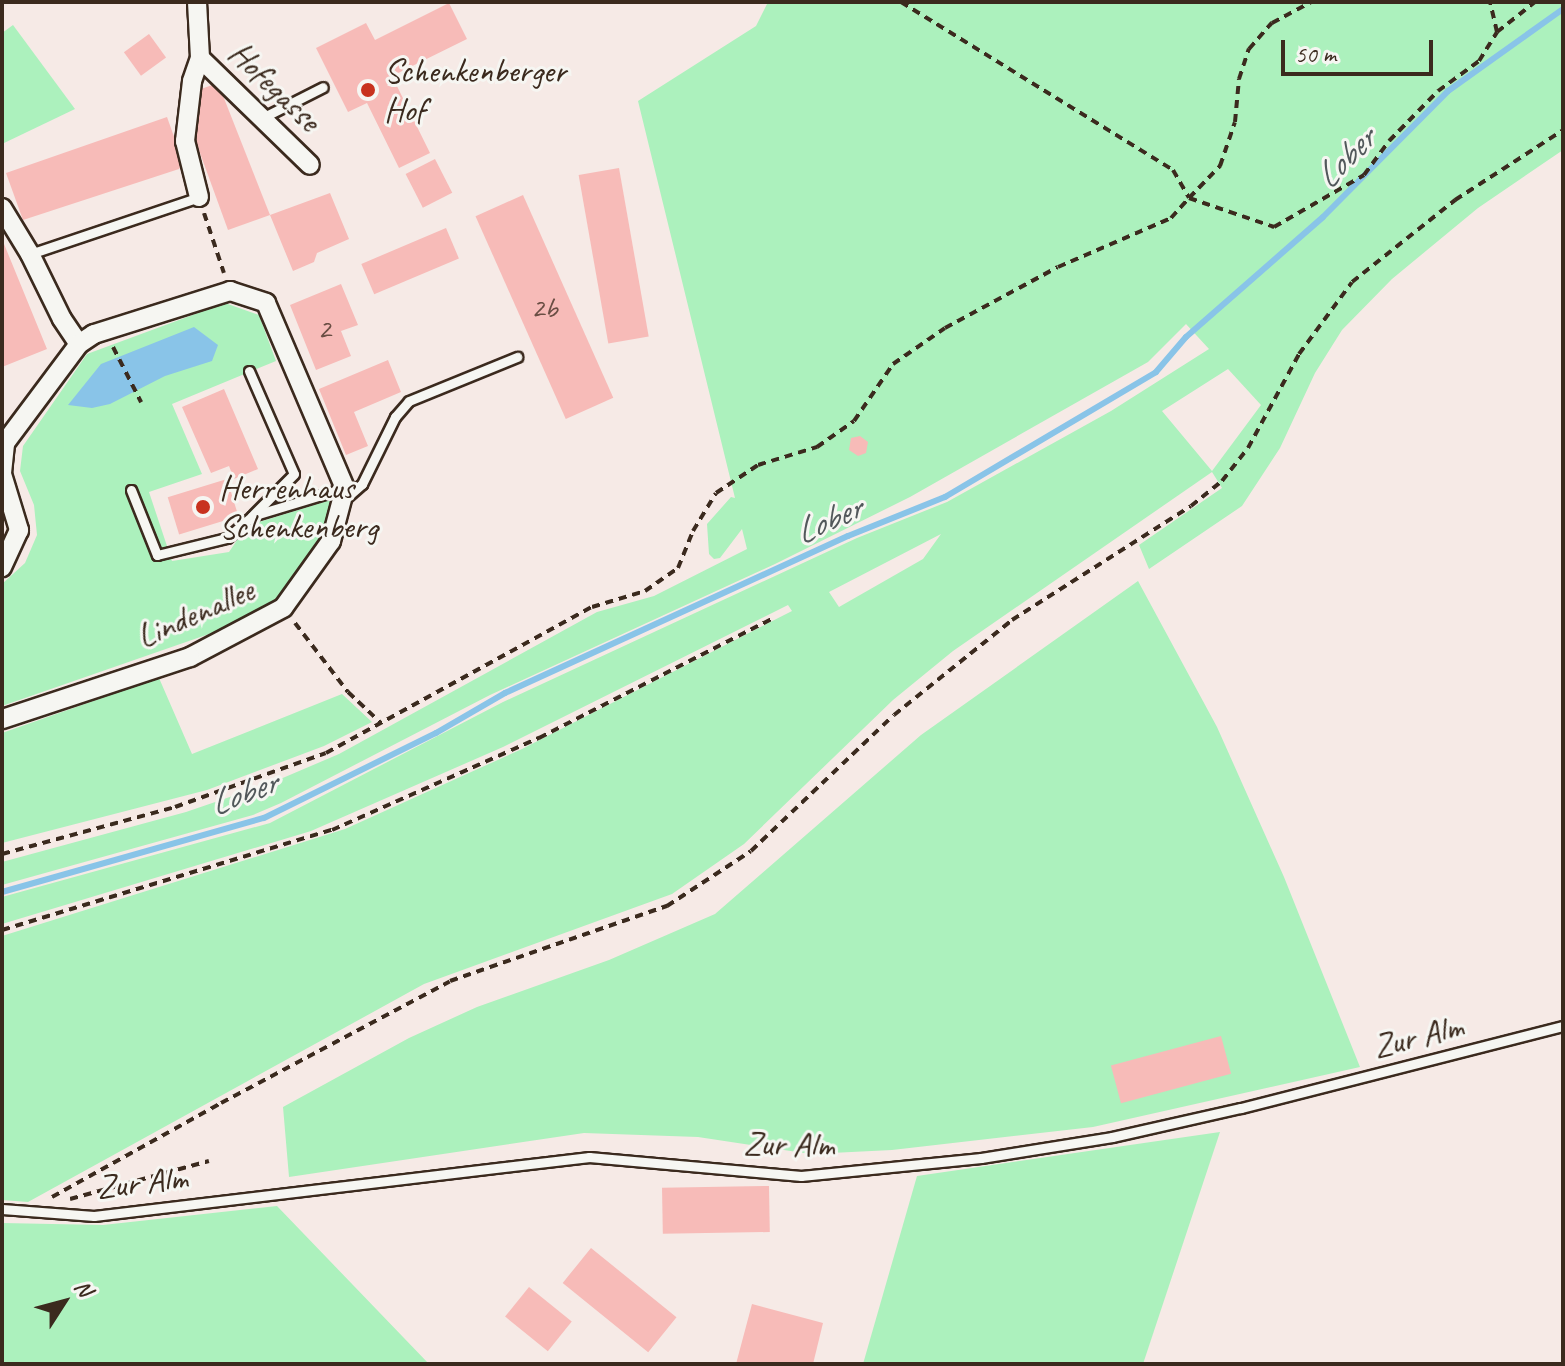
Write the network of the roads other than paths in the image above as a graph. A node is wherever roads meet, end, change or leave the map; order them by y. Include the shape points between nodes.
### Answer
1 (197, 2) edge
2 (200, 58) junction
3 (323, 87) dead end
4 (262, 118) junction
5 (310, 165) dead end
6 (199, 197) joint
7 (2, 208) edge
8 (30, 254) junction
9 (79, 344) junction
10 (517, 357) dead end
11 (249, 371) dead end
12 (2, 474) edge
13 (131, 490) dead end
14 (343, 495) junction
15 (252, 516) junction
16 (2, 567) edge
17 (2, 719) edge
18 (1563, 1026) edge
19 (2, 1209) edge

1 - 2 street, Hofegasse
2 - 4 street, Hofegasse
2 - 6 street via 185,141
3 - 4 lane
4 - 5 street, Hofegasse
6 - 8 lane
7 - 8 street
8 - 9 street
9 - 12 street via 5,443
9 - 14 street via 94,334 230,291 266,303
10 - 14 lane via 409,401 395,417 362,484
11 - 15 lane via 294,474
12 - 16 street via 19,530
13 - 15 lane via 157,555 227,538
14 - 15 lane
14 - 17 street, Lindenallee via 331,541 283,608 190,657
18 - 19 lane, Zur Alm via 1213,1115 981,1158 801,1176 589,1157 94,1216

